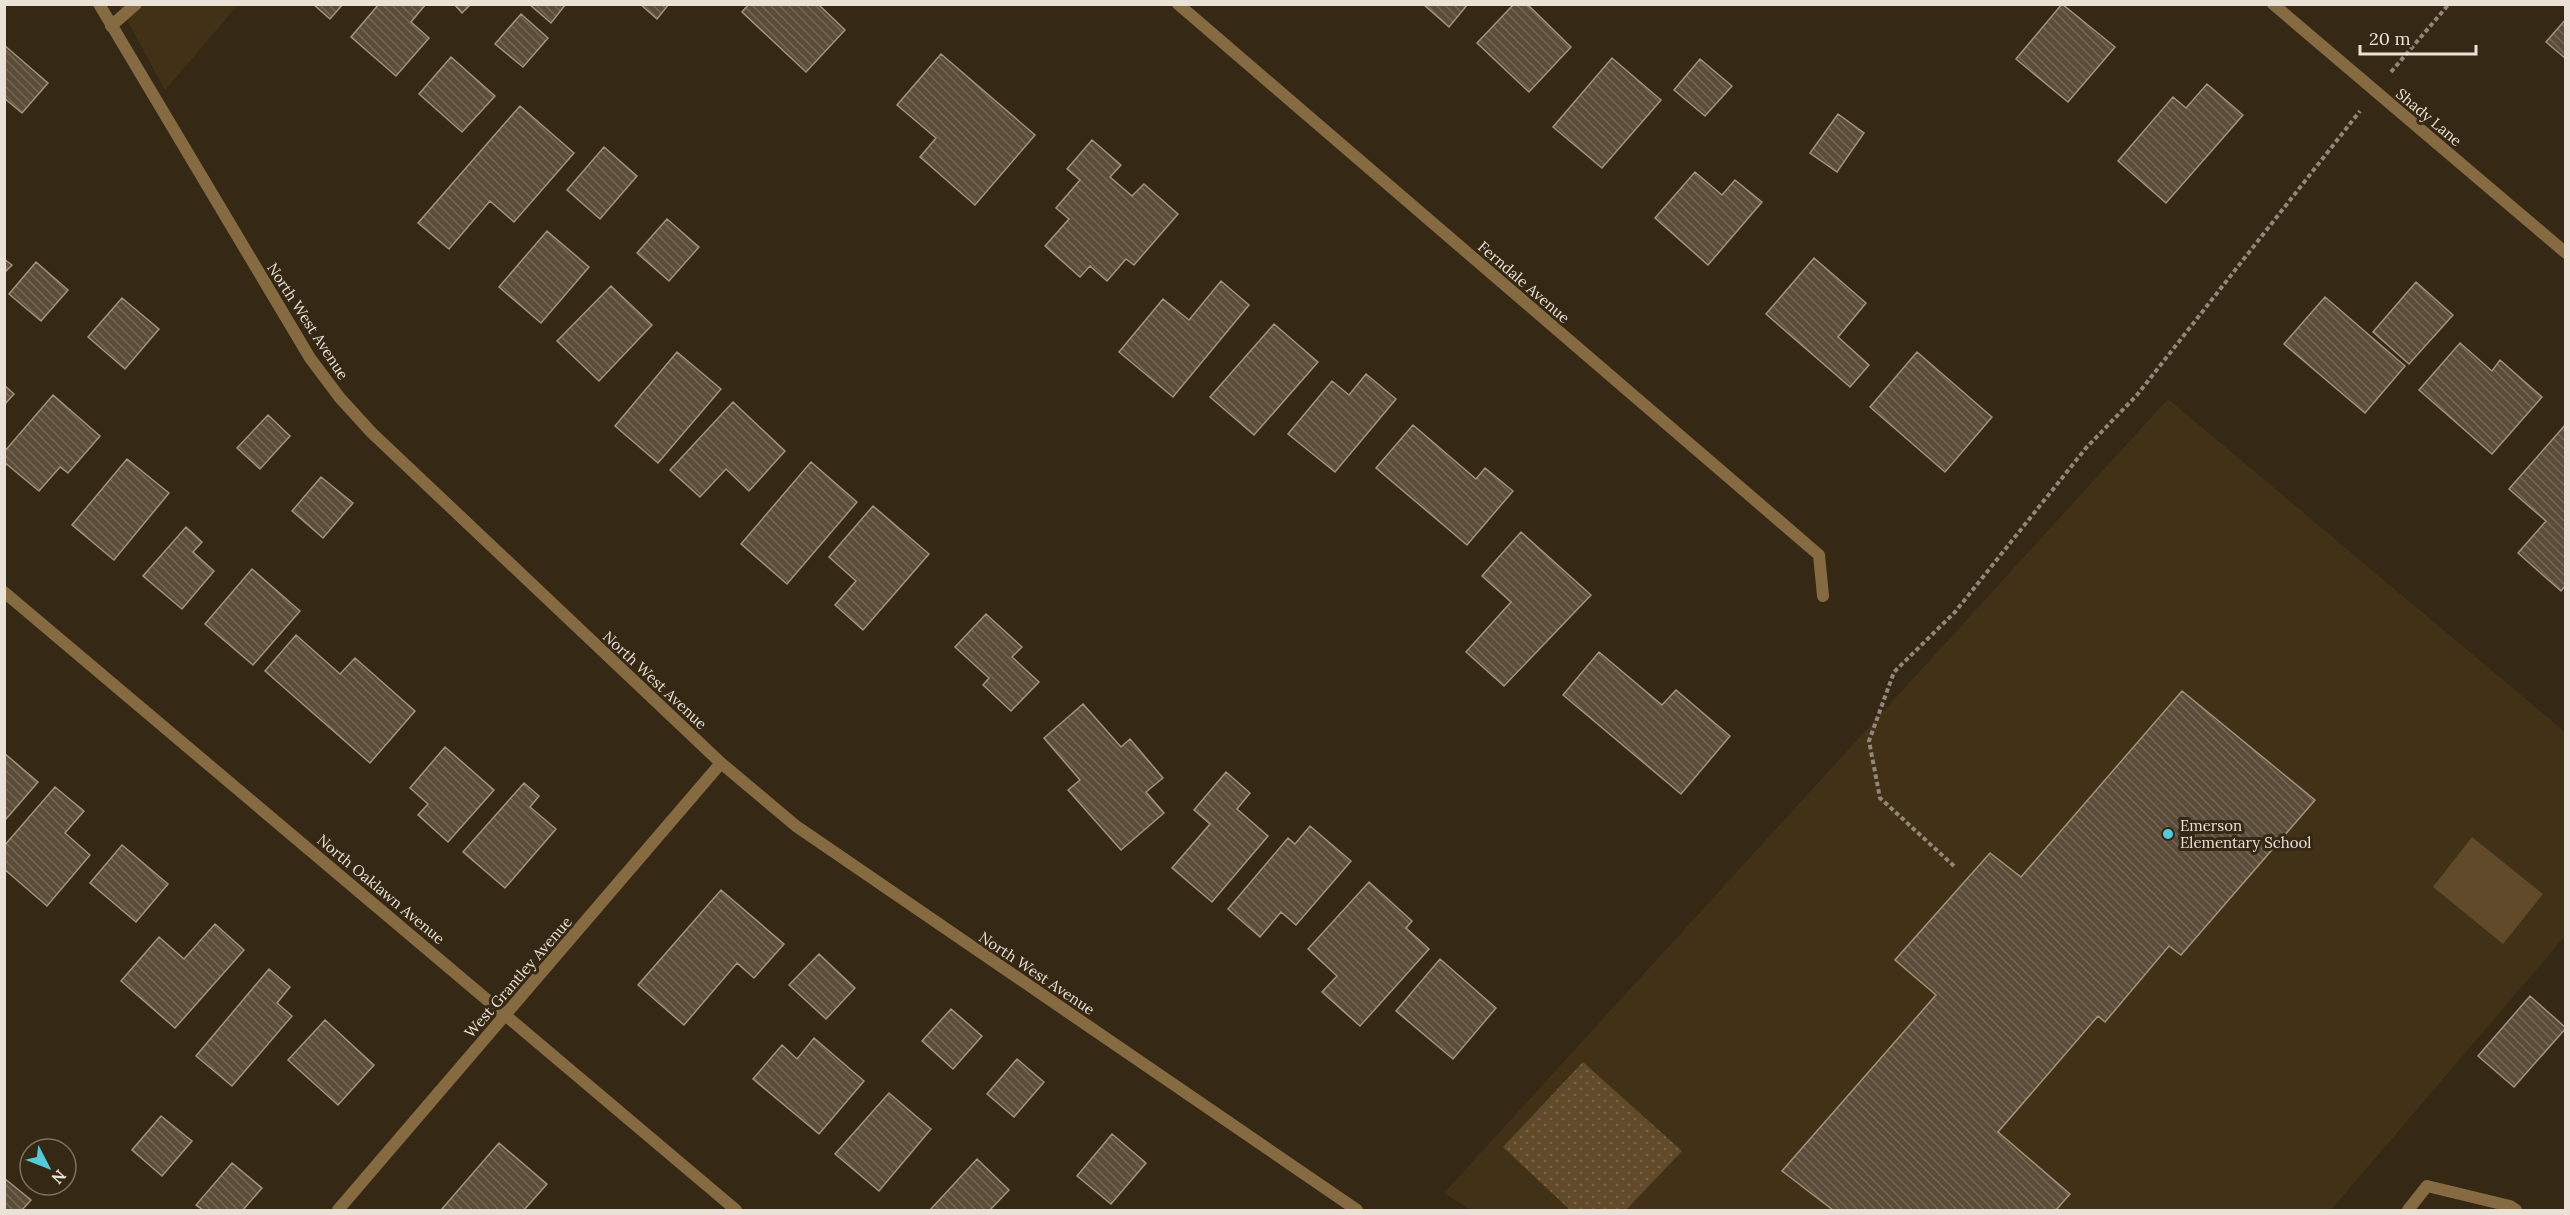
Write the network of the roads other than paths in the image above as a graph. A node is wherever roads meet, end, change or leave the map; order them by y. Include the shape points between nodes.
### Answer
1 (99, 4) edge
2 (136, 4) edge
3 (1178, 4) edge
4 (2273, 4) edge
5 (111, 26) junction
6 (2565, 253) edge
7 (4, 592) edge
8 (1823, 596) dead end
9 (721, 764) junction
10 (506, 1013) junction
11 (2511, 1209) edge
12 (338, 1210) edge
13 (736, 1210) edge
14 (1357, 1210) edge
15 (2408, 1210) edge

1 - 5 street, North West Avenue
2 - 5 street
3 - 8 street, Ferndale Avenue via 1819,555
4 - 6 street, Shady Lane
5 - 9 street, North West Avenue via 310,358 340,398 372,433
7 - 10 street, North Oaklawn Avenue
9 - 10 street, West Grantley Avenue
9 - 14 street, North West Avenue via 796,826
10 - 12 street, West Grantley Avenue
10 - 13 street, North Oaklawn Avenue
11 - 15 street via 2427,1186

